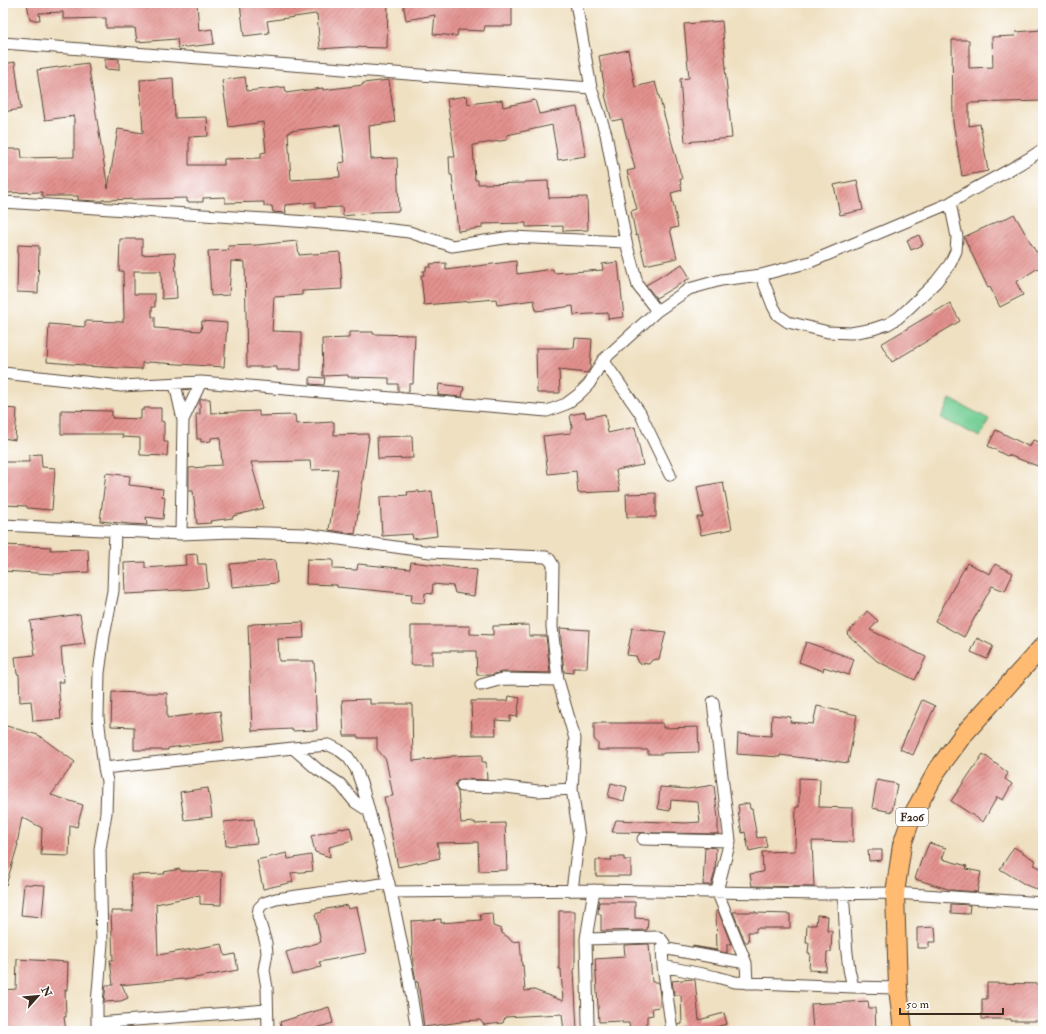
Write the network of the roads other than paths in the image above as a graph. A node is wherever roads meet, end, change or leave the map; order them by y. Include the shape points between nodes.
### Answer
1 (576, 3) edge
2 (3, 43) edge
3 (591, 88) junction
4 (1043, 149) edge
5 (3, 202) edge
6 (950, 203) junction
7 (626, 242) junction
8 (761, 275) junction
9 (657, 311) junction
10 (603, 360) junction
11 (3, 373) edge
12 (201, 382) junction
13 (175, 384) junction
14 (183, 420) junction
15 (670, 475) dead end
16 (3, 525) edge
17 (115, 530) junction
18 (181, 534) junction
19 (1043, 646) edge
20 (558, 680) junction
21 (481, 685) dead end
22 (713, 702) dead end
23 (293, 748) junction
24 (104, 768) junction
25 (340, 784) junction
26 (462, 786) dead end
27 (363, 789) junction
28 (572, 789) junction
29 (369, 811) junction
30 (643, 839) dead end
31 (730, 842) junction
32 (390, 887) junction
33 (572, 890) junction
34 (594, 890) junction
35 (717, 891) junction
36 (843, 893) junction
37 (895, 893) junction
38 (1043, 903) edge
39 (586, 939) junction
40 (662, 948) junction
41 (746, 963) junction
42 (662, 966) junction
43 (748, 982) junction
44 (853, 987) junction
45 (898, 988) junction
46 (267, 1010) junction
47 (415, 1017) junction
48 (588, 1024) dead end
49 (97, 1027) edge
50 (268, 1031) edge
51 (410, 1031) edge
52 (417, 1031) edge
53 (672, 1031) edge
54 (903, 1031) edge

1 - 3 street
2 - 3 street
3 - 7 street via 606,134
4 - 6 street
5 - 7 street via 350,225 409,232 452,246 511,237
6 - 8 street via 810,262
6 - 8 street via 957,237 956,251 950,264 936,282 898,318 888,324 851,333 828,332 788,322 778,316
7 - 9 street via 638,286
8 - 9 street via 721,280 689,289
9 - 10 street
10 - 12 street via 589,384 578,396 547,411
10 - 15 street via 640,413
11 - 13 street via 122,386
12 - 13 street
12 - 14 street
13 - 14 street
14 - 18 street
16 - 17 street
17 - 18 street
17 - 24 street via 113,591 99,673 98,717
18 - 20 street via 305,534 430,552 546,557 553,565 552,627
19 - 37 main road, F206 via 963,735 938,769 912,816 902,845
20 - 21 street via 502,679
20 - 28 street via 575,739
22 - 31 street
23 - 24 street
23 - 25 street via 317,769
23 - 27 street via 329,745 339,750 356,769
24 - 49 street via 107,782 106,813 100,849 102,943
25 - 27 street
25 - 29 street via 354,802
26 - 28 street via 538,791
27 - 29 street
28 - 33 street via 580,836
29 - 32 street
30 - 31 street
31 - 35 street
32 - 33 street
32 - 46 street via 283,898 264,903 259,908 258,916 267,953 264,970
32 - 47 street
33 - 34 street
34 - 35 street
34 - 39 street
35 - 36 street
35 - 41 street
36 - 37 street
36 - 44 street via 847,952
37 - 38 street
37 - 45 main road, F206
39 - 40 street via 658,937 664,943
39 - 48 street
40 - 41 street
40 - 42 street
41 - 43 street
42 - 43 street via 735,982
42 - 53 street
43 - 44 street
44 - 45 street
45 - 54 main road, F206
46 - 49 street
46 - 50 street
47 - 51 street
47 - 52 street

